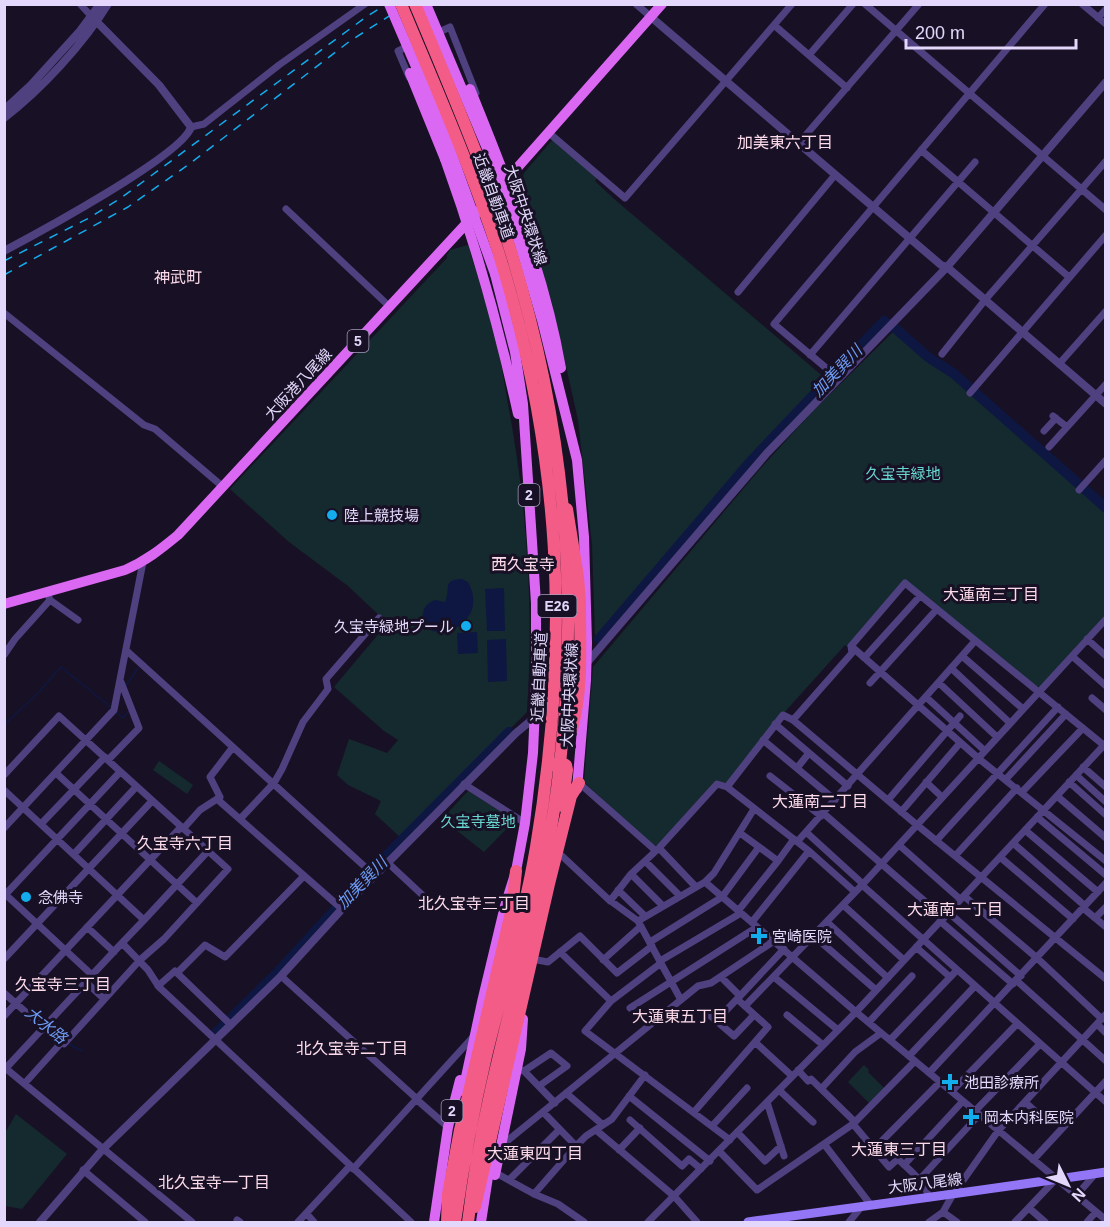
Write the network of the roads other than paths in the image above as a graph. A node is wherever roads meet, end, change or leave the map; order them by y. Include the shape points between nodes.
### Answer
1 (80, 4) edge
2 (100, 4) edge
3 (108, 4) edge
4 (365, 4) edge
5 (383, 4) edge
6 (389, 4) edge
7 (401, 4) edge
8 (415, 4) edge
9 (426, 4) edge
10 (434, 4) edge
11 (636, 4) edge
12 (662, 4) edge
13 (792, 4) edge
14 (853, 4) edge
15 (865, 4) edge
16 (918, 4) edge
17 (1045, 4) edge
18 (1082, 4) edge
19 (1106, 9) edge
20 (651, 16) junction
21 (1098, 18) junction
22 (95, 19) junction
23 (1106, 24) edge
24 (774, 25) junction
25 (896, 31) junction
26 (809, 55) junction
27 (725, 81) junction
28 (1106, 82) edge
29 (847, 88) junction
30 (968, 93) junction
31 (4, 110) edge
32 (4, 118) edge
33 (191, 127) junction
34 (549, 133) junction
35 (490, 138) junction
36 (798, 144) junction
37 (921, 150) junction
38 (1042, 156) junction
39 (445, 159) junction
40 (1106, 161) edge
41 (975, 162) dead end
42 (835, 175) junction
43 (507, 180) junction
44 (958, 182) junction
45 (1081, 190) junction
46 (874, 207) junction
47 (285, 209) dead end
48 (1106, 210) edge
49 (994, 212) junction
50 (468, 222) junction
51 (1106, 235) edge
52 (909, 238) junction
53 (1033, 245) junction
54 (4, 251) edge
55 (947, 267) junction
56 (1069, 277) junction
57 (738, 292) dead end
58 (985, 300) junction
59 (390, 307) junction
60 (1106, 310) edge
61 (4, 313) edge
62 (1022, 332) junction
63 (942, 354) dead end
64 (810, 355) junction
65 (1059, 364) junction
66 (838, 378) junction
67 (1106, 384) edge
68 (970, 393) dead end
69 (1096, 396) junction
70 (1106, 404) edge
71 (1067, 427) junction
72 (1055, 441) junction
73 (525, 444) junction
74 (1049, 447) dead end
75 (577, 460) junction
76 (1106, 460) edge
77 (560, 472) junction
78 (222, 486) junction
79 (1079, 490) dead end
80 (143, 562) junction
81 (49, 596) junction
82 (920, 596) junction
83 (4, 604) edge
84 (937, 609) junction
85 (378, 618) dead end
86 (78, 620) dead end
87 (1104, 624) edge
88 (1087, 639) junction
89 (975, 641) junction
90 (851, 646) junction
91 (126, 651) junction
92 (4, 655) edge
93 (962, 656) junction
94 (1072, 656) junction
95 (1106, 656) edge
96 (864, 658) junction
97 (587, 663) junction
98 (951, 669) junction
99 (880, 672) junction
100 (870, 683) dead end
101 (939, 683) junction
102 (1106, 686) edge
103 (123, 687) junction
104 (1039, 691) junction
105 (926, 697) junction
106 (1092, 698) dead end
107 (918, 706) junction
108 (1058, 707) junction
109 (1023, 709) junction
110 (1106, 710) edge
111 (1066, 714) junction
112 (960, 716) dead end
113 (534, 718) junction
114 (793, 720) junction
115 (953, 722) junction
116 (1010, 723) junction
117 (775, 724) junction
118 (1083, 728) junction
119 (946, 730) junction
120 (997, 737) junction
121 (86, 740) junction
122 (763, 740) junction
123 (960, 742) junction
124 (1105, 745) edge
125 (233, 747) junction
126 (985, 751) junction
127 (809, 753) junction
128 (978, 758) junction
129 (107, 759) junction
130 (1083, 767) junction
131 (797, 768) junction
132 (120, 772) junction
133 (997, 772) junction
134 (56, 773) junction
135 (858, 774) junction
136 (4, 775) edge
137 (1076, 775) junction
138 (770, 776) dead end
139 (1006, 779) junction
140 (926, 782) junction
141 (1069, 782) junction
142 (274, 783) junction
143 (579, 783) junction
144 (464, 784) junction
145 (848, 786) junction
146 (136, 787) junction
147 (727, 787) junction
148 (1106, 787) edge
149 (4, 790) edge
150 (74, 790) junction
151 (1019, 790) junction
152 (1057, 796) junction
153 (942, 797) junction
154 (218, 799) junction
155 (835, 800) junction
156 (888, 800) junction
157 (152, 801) junction
158 (1106, 802) edge
159 (90, 804) junction
160 (24, 808) junction
161 (754, 809) junction
162 (1044, 810) junction
163 (902, 812) junction
164 (822, 815) junction
165 (1106, 815) edge
166 (1037, 817) junction
167 (240, 819) junction
168 (106, 820) junction
169 (525, 823) junction
170 (41, 824) junction
171 (917, 825) junction
172 (4, 828) edge
173 (182, 828) junction
174 (1025, 830) junction
175 (740, 832) junction
176 (806, 832) junction
177 (121, 834) junction
178 (1106, 838) edge
179 (57, 839) junction
180 (796, 841) junction
181 (936, 841) junction
182 (1013, 843) junction
183 (899, 844) junction
184 (759, 847) junction
185 (657, 849) junction
186 (208, 851) junction
187 (809, 851) junction
188 (74, 854) junction
189 (562, 856) junction
190 (955, 856) junction
191 (1000, 857) junction
192 (150, 860) junction
193 (645, 861) junction
194 (778, 861) junction
195 (1106, 861) edge
196 (387, 862) junction
197 (882, 863) junction
198 (89, 868) junction
199 (516, 872) junction
200 (371, 873) junction
201 (631, 874) junction
202 (1106, 875) edge
203 (304, 876) junction
204 (981, 877) junction
205 (705, 882) junction
206 (1106, 883) edge
207 (549, 884) junction
208 (177, 885) junction
209 (862, 885) junction
210 (696, 887) junction
211 (618, 890) junction
212 (855, 892) junction
213 (1098, 892) junction
214 (5, 895) edge
215 (117, 895) junction
216 (680, 896) junction
217 (722, 897) junction
218 (962, 898) junction
219 (610, 901) junction
220 (197, 903) junction
221 (432, 904) dead end
222 (843, 905) junction
223 (663, 906) junction
224 (340, 907) junction
225 (1084, 907) junction
226 (1106, 907) edge
227 (739, 912) junction
228 (944, 917) junction
229 (1095, 918) junction
230 (1073, 919) junction
231 (144, 920) junction
232 (642, 921) junction
233 (827, 922) junction
234 (37, 924) junction
235 (754, 925) junction
236 (87, 927) junction
237 (1106, 927) edge
238 (814, 936) junction
239 (1055, 939) junction
240 (923, 940) junction
241 (774, 941) junction
242 (122, 944) junction
243 (651, 944) junction
244 (916, 947) junction
245 (784, 949) junction
246 (66, 951) junction
247 (114, 952) junction
248 (560, 952) junction
249 (794, 957) junction
250 (1037, 958) junction
251 (4, 959) edge
252 (140, 960) junction
253 (537, 960) junction
254 (603, 960) junction
255 (904, 960) junction
256 (661, 962) junction
257 (957, 970) junction
258 (177, 973) junction
259 (92, 975) junction
260 (281, 976) junction
261 (774, 976) junction
262 (912, 976) dead end
263 (720, 977) junction
264 (950, 977) junction
265 (888, 978) junction
266 (1106, 979) edge
267 (1017, 980) junction
268 (671, 981) junction
269 (86, 982) junction
270 (158, 986) junction
271 (975, 986) junction
272 (876, 990) junction
273 (4, 993) edge
274 (739, 998) junction
275 (104, 999) junction
276 (681, 1000) junction
277 (610, 1001) junction
278 (482, 1002) junction
279 (16, 1003) junction
280 (995, 1004) junction
281 (745, 1006) junction
282 (630, 1008) dead end
283 (706, 1012) dead end
284 (856, 1012) junction
285 (754, 1015) junction
286 (787, 1015) dead end
287 (4, 1016) edge
288 (523, 1019) junction
289 (1101, 1019) edge
290 (716, 1021) junction
291 (868, 1022) junction
292 (228, 1023) junction
293 (1017, 1023) junction
294 (43, 1028) junction
295 (838, 1030) junction
296 (881, 1033) junction
297 (1106, 1033) edge
298 (472, 1038) junction
299 (216, 1040) junction
300 (890, 1040) junction
301 (1082, 1040) junction
302 (61, 1043) junction
303 (756, 1043) junction
304 (1040, 1044) junction
305 (823, 1046) junction
306 (615, 1053) junction
307 (912, 1059) junction
308 (1106, 1061) edge
309 (1061, 1063) junction
310 (5, 1067) edge
311 (520, 1070) junction
312 (795, 1073) junction
313 (929, 1073) junction
314 (645, 1075) junction
315 (940, 1082) junction
316 (1106, 1082) edge
317 (25, 1083) junction
318 (539, 1086) junction
319 (747, 1088) dead end
320 (821, 1089) junction
321 (779, 1090) junction
322 (952, 1091) junction
323 (566, 1093) junction
324 (1095, 1093) junction
325 (629, 1096) junction
326 (416, 1099) junction
327 (963, 1101) junction
328 (767, 1102) junction
329 (1025, 1102) junction
330 (1106, 1102) edge
331 (555, 1103) junction
332 (543, 1112) junction
333 (694, 1112) junction
334 (977, 1113) junction
335 (1044, 1119) dead end
336 (630, 1120) dead end
337 (813, 1122) dead end
338 (854, 1123) junction
339 (712, 1126) junction
340 (448, 1127) junction
341 (600, 1127) junction
342 (640, 1128) junction
343 (559, 1130) junction
344 (998, 1131) junction
345 (737, 1132) junction
346 (730, 1140) junction
347 (824, 1144) junction
348 (500, 1146) junction
349 (576, 1146) junction
350 (781, 1146) junction
351 (103, 1149) junction
352 (619, 1150) junction
353 (873, 1150) junction
354 (719, 1151) junction
355 (784, 1156) dead end
356 (1034, 1160) junction
357 (710, 1161) junction
358 (904, 1165) junction
359 (354, 1169) junction
360 (701, 1169) junction
361 (83, 1170) junction
362 (1102, 1171) edge
363 (496, 1173) junction
364 (1056, 1179) junction
365 (509, 1180) junction
366 (919, 1180) junction
367 (534, 1194) junction
368 (674, 1196) junction
369 (952, 1196) junction
370 (1076, 1196) junction
371 (929, 1198) junction
372 (866, 1205) junction
373 (1029, 1208) junction
374 (943, 1212) junction
375 (1095, 1213) junction
376 (307, 1214) junction
377 (574, 1215) junction
378 (182, 1219) edge
379 (1106, 1220) edge
380 (40, 1222) edge
381 (145, 1222) edge
382 (192, 1222) edge
383 (298, 1222) edge
384 (314, 1222) edge
385 (411, 1222) edge
386 (434, 1222) edge
387 (444, 1222) edge
388 (455, 1222) edge
389 (470, 1222) edge
390 (481, 1222) edge
391 (488, 1222) edge
392 (571, 1222) edge
393 (584, 1222) edge
394 (648, 1222) edge
395 (697, 1222) edge
396 (748, 1222) edge
397 (849, 1222) edge
398 (929, 1222) edge
399 (957, 1222) edge
400 (1015, 1222) edge
401 (1045, 1222) edge
402 (1087, 1222) edge

1 - 22 street
2 - 22 street
3 - 22 street
4 - 33 street via 262,77 204,124
5 - 39 main road, 2, bridge
6 - 73 main road, 2, bridge via 442,127 495,274 515,352
7 - 388 highway, 近畿自動車道 / E26, bridge via 467,164 510,291 542,436 556,585 555,692 540,818 527,894 477,1095
8 - 77 highway, 近畿自動車道 / E26, bridge via 509,245 545,384
9 - 75 main road, 大阪中央環状線, bridge via 492,160 542,320
10 - 35 main road
11 - 20 street
12 - 20 main road, 大阪港八尾線 / 5
13 - 24 street
14 - 26 street
15 - 25 street
16 - 25 street
17 - 30 street
18 - 21 street
19 - 21 street
20 - 27 street
20 - 34 main road, 大阪港八尾線 / 5
21 - 23 street
22 - 31 street
22 - 32 street via 41,85
22 - 33 street via 159,85
24 - 26 street
24 - 27 street
25 - 29 street
25 - 30 street
26 - 29 street
27 - 34 street via 626,198
27 - 36 street
28 - 38 street
29 - 36 street
30 - 37 street
30 - 38 street
33 - 54 street via 178,144 112,190
34 - 43 main road, 大阪港八尾線 / 5
35 - 39 street via 485,115 450,27 398,51
35 - 43 main road
36 - 42 street
37 - 44 street
37 - 46 street
38 - 45 street
38 - 49 street
39 - 50 main road, 2
40 - 45 street
41 - 44 street
42 - 46 street
42 - 57 street
43 - 50 main road, 大阪港八尾線 / 5
43 - 75 main road via 556,341
44 - 49 street
44 - 52 street
45 - 48 street
45 - 53 street
46 - 52 street
46 - 64 street via 774,324
47 - 59 street
49 - 53 street
49 - 55 street
50 - 59 main road, 大阪港八尾線 / 5
50 - 73 main road, 2
51 - 56 street
52 - 55 street
52 - 64 street
53 - 56 street
53 - 58 street
55 - 58 street
55 - 66 street
56 - 62 street
58 - 62 street
58 - 63 street
59 - 78 main road, 大阪港八尾線 / 5
60 - 65 street
61 - 78 street via 144,425 155,429
62 - 65 street
62 - 68 street
64 - 66 street
65 - 69 street
66 - 97 street via 767,453
67 - 69 street
69 - 70 street
69 - 71 street
71 - 72 street
71 - 72 street via 1054,417 1043,430
72 - 74 street
73 - 113 main road, 2 via 536,603
75 - 97 main road, 大阪中央環状線 via 584,537
76 - 79 street
77 - 207 highway, bridge via 580,603 578,682 572,729 548,763 560,762 567,770
77 - 389 highway, 近畿自動車道 / E26, bridge via 568,554 569,635 560,769 543,873 489,1098
78 - 80 main road, 大阪港八尾線 / 5 via 178,535
80 - 81 main road, 大阪港八尾線 / 5
80 - 91 street
81 - 83 main road, 大阪港八尾線 / 5
81 - 86 street
81 - 92 street
82 - 84 street
82 - 90 street via 905,583
82 - 96 street
84 - 89 street
84 - 99 street
85 - 142 street via 326,679 328,689 303,722
87 - 88 street
88 - 94 street
88 - 95 street
89 - 93 street
89 - 104 street
90 - 96 street
90 - 114 street via 852,653
91 - 103 street
91 - 125 street
93 - 98 street
93 - 109 street
94 - 102 street
94 - 104 street
96 - 99 street
97 - 113 street
97 - 143 main road, 大阪中央環状線
98 - 101 street
98 - 116 street
99 - 100 street
99 - 107 street
101 - 105 street
101 - 120 street
103 - 121 street via 114,710
103 - 129 street via 139,728
104 - 108 street
104 - 109 street
105 - 107 street
105 - 115 street
106 - 110 street
107 - 119 street
107 - 135 street
108 - 111 street
108 - 133 street
109 - 116 street
111 - 118 street
111 - 139 street
112 - 115 street
113 - 144 street
113 - 169 main road, 2
114 - 117 street via 783,715
114 - 135 street
115 - 119 street
115 - 126 street
116 - 120 street
117 - 122 street
117 - 127 street
118 - 124 street
118 - 151 street
119 - 123 street
119 - 156 street
120 - 126 street
121 - 129 street
121 - 134 street
121 - 136 street via 59,716
122 - 131 street
122 - 147 street
123 - 128 street
123 - 140 street
124 - 130 street
125 - 142 street
125 - 154 street via 210,777
126 - 128 street
127 - 131 street
127 - 145 street
128 - 133 street
128 - 153 street
129 - 132 street
129 - 150 street
130 - 137 street
130 - 148 street
131 - 155 street
132 - 146 street
132 - 159 street
133 - 139 street
133 - 181 street
134 - 150 street
134 - 160 street
135 - 145 street
135 - 156 street
137 - 141 street
137 - 158 street
138 - 164 street
139 - 151 street
140 - 153 street
140 - 163 street
141 - 152 street
141 - 165 street
142 - 167 street
142 - 200 street
143 - 185 street
143 - 189 main road, 大阪中央環状線
143 - 207 highway via 571,796
144 - 169 street
144 - 196 street
145 - 155 street
146 - 157 street
146 - 168 street
147 - 161 street
147 - 185 street via 717,784
149 - 160 street
150 - 159 street
150 - 170 street
151 - 162 street
151 - 190 street
152 - 162 street
152 - 178 street
153 - 171 street
154 - 167 street
154 - 173 street
155 - 164 street
156 - 163 street
157 - 173 street
157 - 177 street
159 - 168 street
159 - 179 street
160 - 170 street
160 - 172 street
161 - 175 street
161 - 180 street
162 - 166 street
162 - 195 street
163 - 171 street
164 - 176 street
164 - 197 street
166 - 174 street
166 - 202 street
167 - 203 street
168 - 177 street
168 - 188 street
169 - 199 main road, 2
170 - 179 street
171 - 181 street
171 - 183 street
173 - 186 street
173 - 192 street
174 - 182 street
174 - 213 street
175 - 184 street
175 - 205 street
176 - 180 street
176 - 209 street
177 - 192 street
177 - 198 street
179 - 188 street
179 - 214 street
180 - 187 street
180 - 194 street
181 - 190 street
182 - 191 street
182 - 225 street
183 - 197 street
183 - 218 street
184 - 194 street
184 - 217 street
185 - 193 street
185 - 210 street
186 - 208 street
186 - 220 street via 228,869
187 - 212 street
187 - 235 street
188 - 198 street
189 - 219 street
189 - 253 main road, 大阪中央環状線
190 - 204 street
191 - 204 street
191 - 230 street
192 - 208 street
192 - 215 street
193 - 201 street
193 - 216 street
194 - 227 street
196 - 200 street
196 - 221 street
197 - 209 street
197 - 228 street
198 - 215 street
198 - 234 street
199 - 278 main road, 2
199 - 387 highway via 512,908 460,1130
200 - 224 street
201 - 211 street
201 - 223 street
203 - 224 street
203 - 258 street via 225,957 205,945
204 - 218 street
204 - 239 street
205 - 210 street
205 - 217 street
206 - 213 street
207 - 389 highway
208 - 220 street
208 - 231 street
209 - 212 street
209 - 240 street
210 - 216 street
211 - 219 street
211 - 232 street
212 - 222 street
213 - 225 street
214 - 234 street
215 - 231 street
215 - 236 street
216 - 223 street
217 - 227 street
217 - 243 street
218 - 228 street
218 - 250 street
219 - 232 street
220 - 252 street
222 - 233 street
222 - 255 street
223 - 232 street
224 - 260 street
225 - 229 street
225 - 230 street
226 - 229 street
227 - 235 street
227 - 256 street
228 - 240 street
228 - 267 street
228 - 267 street
229 - 237 street
230 - 239 street
231 - 242 street
232 - 243 street
232 - 254 street
233 - 238 street
233 - 265 street
234 - 246 street
234 - 251 street
235 - 241 street
235 - 268 street
236 - 246 street
236 - 247 street
238 - 249 street
238 - 272 street
239 - 250 street
239 - 266 street
240 - 244 street
240 - 257 street
241 - 245 street
241 - 263 street
242 - 247 street
242 - 252 street
243 - 254 street via 617,973
243 - 256 street
244 - 255 street
244 - 264 street
245 - 249 street
245 - 274 street
246 - 259 street
246 - 279 street
247 - 259 street
248 - 253 street via 548,962
248 - 254 street via 580,936
248 - 277 street
249 - 261 street
249 - 284 street
250 - 267 street
250 - 289 street
252 - 270 street
252 - 275 street
253 - 288 main road, 大阪中央環状線
255 - 265 street
256 - 268 street
256 - 277 street
257 - 264 street
257 - 271 street
258 - 270 street via 172,972
258 - 292 street
259 - 269 street
260 - 292 street
260 - 326 street
261 - 281 street
261 - 295 street
262 - 291 street
263 - 274 street
263 - 276 street via 698,986
264 - 300 street
265 - 272 street
267 - 280 street
267 - 301 street
268 - 276 street
268 - 282 street
269 - 275 street
269 - 294 street
270 - 299 street
271 - 280 street
271 - 307 street
272 - 284 street
273 - 279 street
274 - 281 street
274 - 290 street
275 - 302 street
276 - 306 street
277 - 306 street via 585,1031
278 - 298 main road, 2
278 - 387 main road, 2 via 449,1167
279 - 287 street
279 - 294 street
280 - 293 street
280 - 313 street
281 - 285 street
283 - 290 street
284 - 291 street
284 - 295 street
285 - 290 street via 734,1036
285 - 303 street via 768,1027
286 - 305 street
288 - 311 main road
288 - 390 main road, 大阪中央環状線 via 495,1136
289 - 297 street
289 - 301 street
291 - 296 street
292 - 299 street
293 - 304 street
293 - 322 street
294 - 302 street
294 - 310 street
295 - 305 street
296 - 300 street
296 - 320 street via 855,1052
298 - 326 street
298 - 340 main road, 2
299 - 351 street
299 - 359 street
300 - 307 street
301 - 308 street
301 - 309 street
302 - 317 street
303 - 312 street
303 - 333 street
304 - 309 street
304 - 334 street
305 - 312 street
306 - 314 street
306 - 323 street
307 - 313 street
307 - 338 street
309 - 324 street
309 - 329 street
310 - 317 street
311 - 318 street
311 - 318 street via 551,1053 567,1066
311 - 348 main road
312 - 320 street
312 - 321 street
313 - 315 street
314 - 325 street
314 - 333 street
315 - 322 street
315 - 353 street
316 - 324 street
317 - 351 street
318 - 331 street
319 - 339 street
320 - 338 street
321 - 328 street
321 - 337 street
322 - 327 street
323 - 331 street
323 - 341 street
324 - 330 street
324 - 356 street
325 - 341 street via 612,1119
325 - 357 street
326 - 340 street
326 - 359 street
327 - 334 street
327 - 358 street
328 - 345 street
328 - 350 street
329 - 335 street
329 - 344 street
331 - 332 street
332 - 343 street
332 - 348 street
333 - 339 street
334 - 344 street
334 - 366 street
336 - 342 street
338 - 347 street
338 - 353 street
339 - 346 street
340 - 386 main road, 2
341 - 349 street
341 - 352 street
342 - 352 street
342 - 360 street via 682,1166 689,1159
343 - 349 street
343 - 365 street
344 - 356 street
344 - 369 street
345 - 346 street
345 - 350 street via 765,1161
346 - 354 street
347 - 354 street via 757,1190
347 - 372 street
348 - 363 main road
349 - 367 street
350 - 355 street
351 - 361 street
351 - 378 street
352 - 368 street
353 - 358 street via 889,1167 898,1159
354 - 357 street
356 - 364 street
357 - 360 street
358 - 366 street
359 - 376 street
359 - 385 street
360 - 368 street
361 - 380 street
361 - 381 street
362 - 364 main road, 大阪八尾線
362 - 370 street
363 - 365 street
363 - 391 main road
364 - 369 main road, 大阪八尾線
364 - 370 street
364 - 373 street
365 - 367 street
366 - 371 street
367 - 377 street
368 - 394 street
368 - 395 street
369 - 371 main road, 大阪八尾線
369 - 374 street
370 - 375 street
371 - 372 main road, 大阪八尾線
372 - 396 main road, 大阪八尾線
372 - 397 street
373 - 400 street
373 - 401 street
374 - 398 street
374 - 399 street
375 - 379 street
375 - 402 street
376 - 383 street
376 - 384 street
377 - 392 street
377 - 393 street
378 - 382 street

